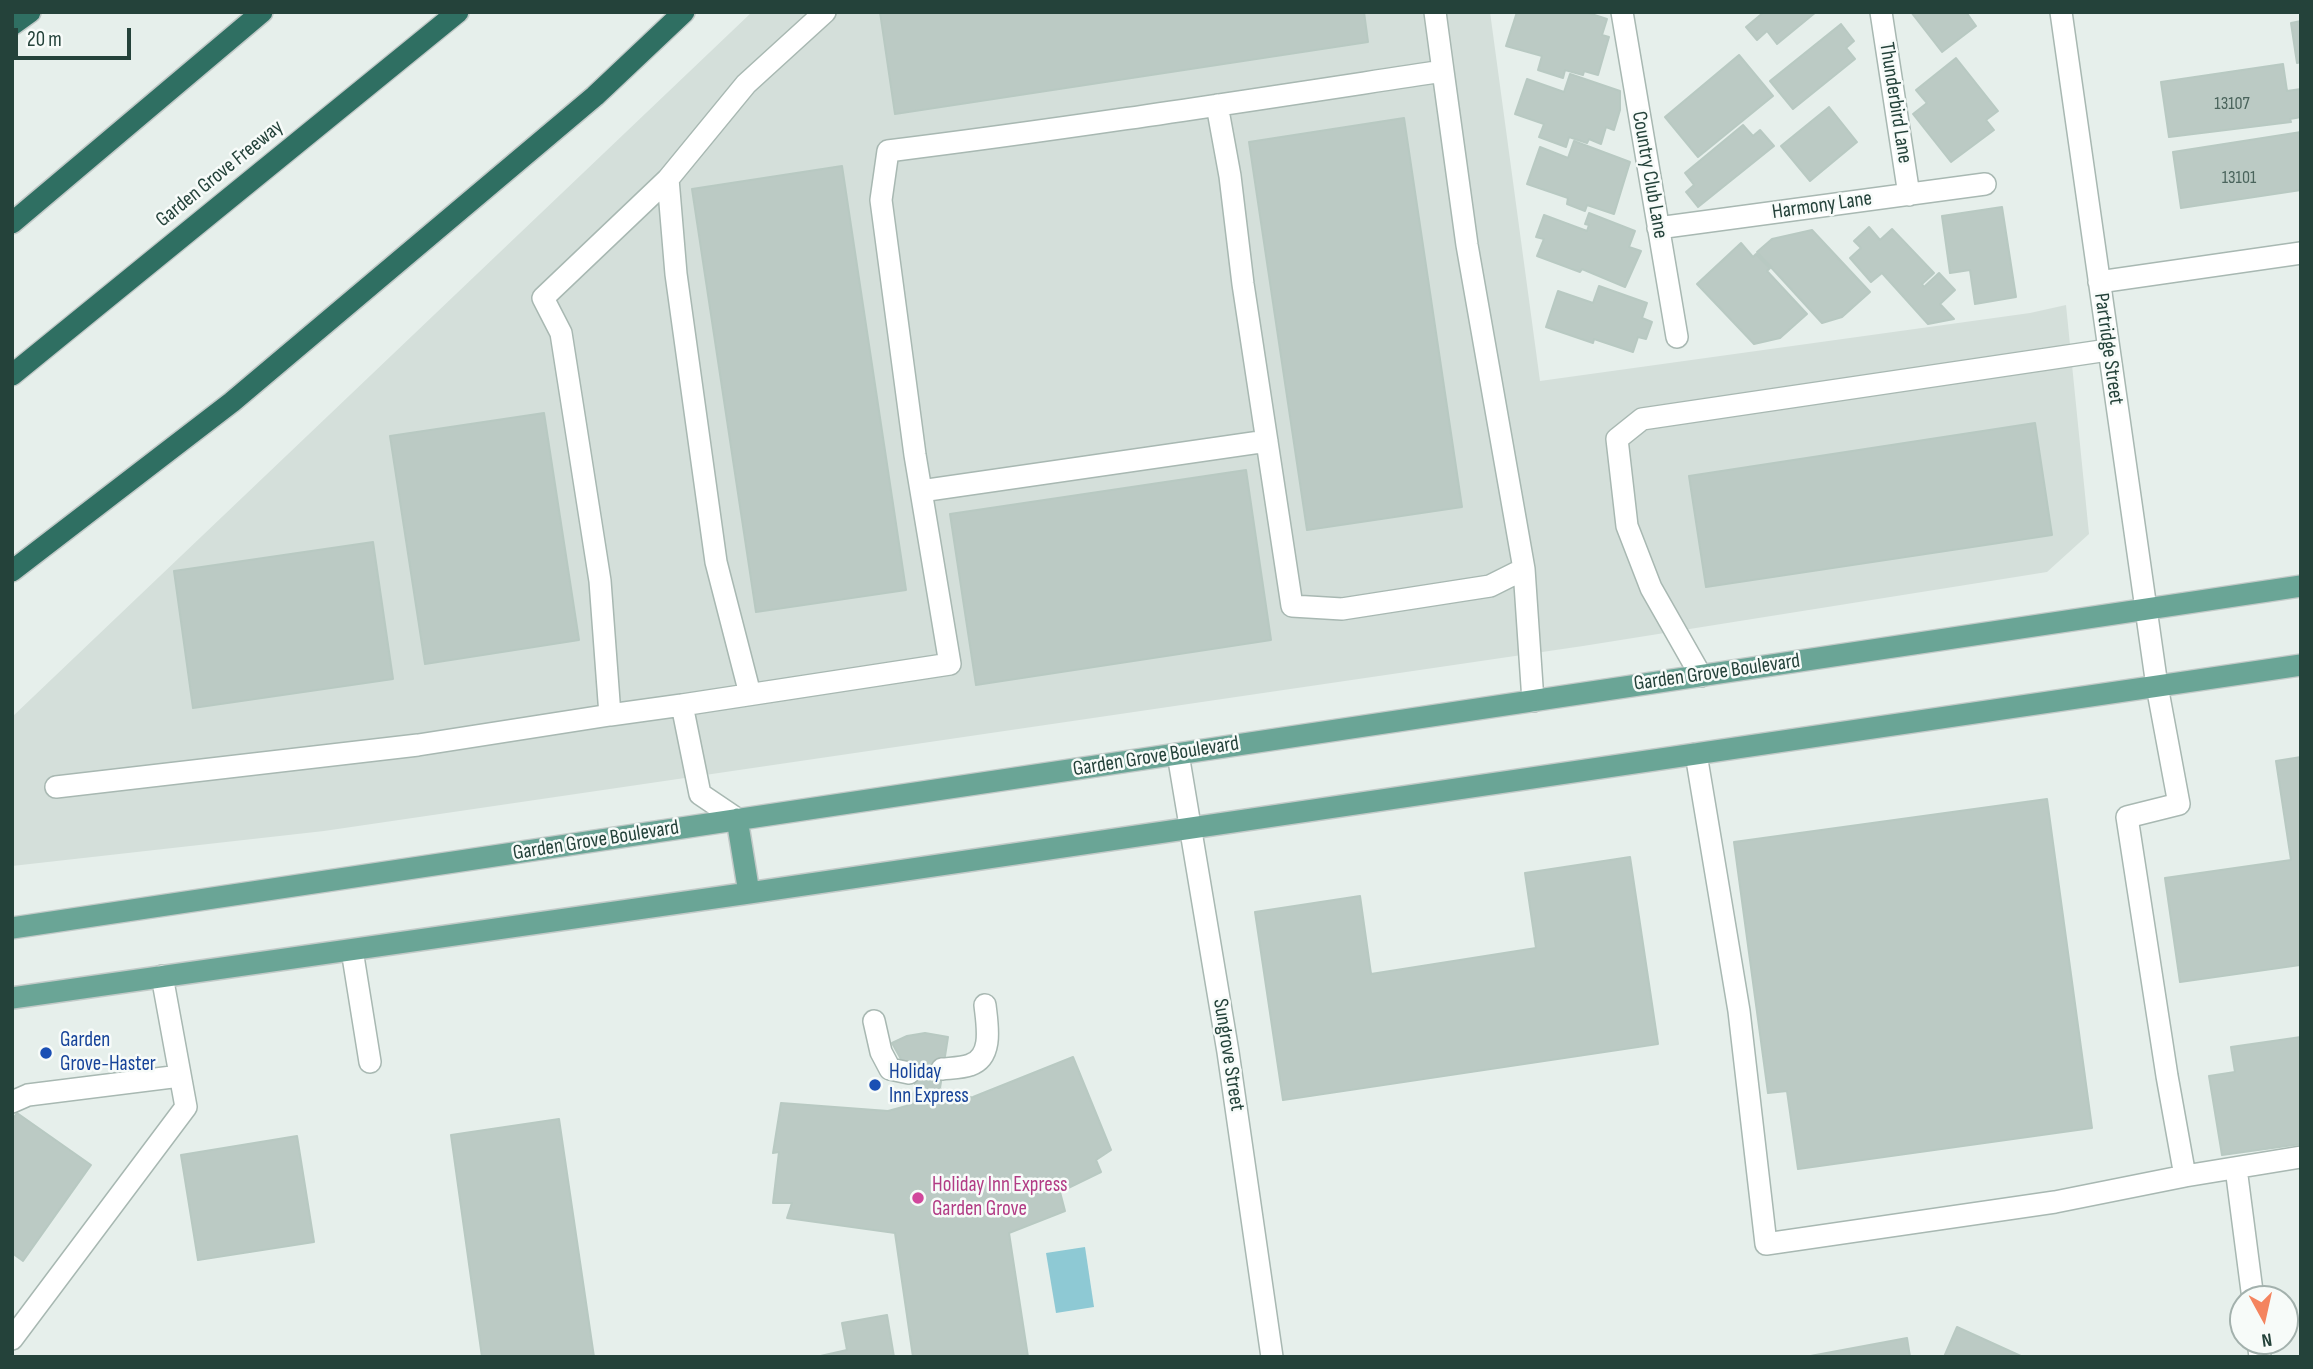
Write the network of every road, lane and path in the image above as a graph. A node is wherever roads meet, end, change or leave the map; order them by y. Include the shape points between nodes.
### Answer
1 (30, 12) edge
2 (262, 12) edge
3 (458, 12) edge
4 (684, 12) edge
5 (825, 12) edge
6 (1435, 12) edge
7 (1622, 12) edge
8 (1881, 12) edge
9 (2061, 12) edge
10 (12, 25) edge
11 (1443, 71) junction
12 (1217, 105) junction
13 (668, 179) junction
14 (1985, 184) dead end
15 (1909, 195) junction
16 (12, 223) edge
17 (1658, 228) junction
18 (2301, 253) edge
19 (2099, 282) junction
20 (1677, 337) dead end
21 (2108, 350) junction
22 (12, 375) edge
23 (1267, 442) junction
24 (921, 491) junction
25 (1524, 569) junction
26 (12, 572) edge
27 (2301, 586) edge
28 (2145, 610) junction
29 (2301, 665) edge
30 (1701, 676) junction
31 (2157, 686) junction
32 (750, 694) junction
33 (1533, 701) junction
34 (682, 705) junction
35 (610, 715) junction
36 (1178, 754) junction
37 (1696, 754) junction
38 (56, 787) dead end
39 (737, 819) junction
40 (1191, 828) junction
41 (749, 893) junction
42 (12, 929) edge
43 (352, 950) junction
44 (162, 976) junction
45 (12, 998) edge
46 (985, 1005) dead end
47 (874, 1021) dead end
48 (370, 1062) dead end
49 (943, 1069) dead end
50 (909, 1073) dead end
51 (180, 1076) junction
52 (12, 1102) edge
53 (2301, 1157) edge
54 (2236, 1168) junction
55 (2185, 1176) junction
56 (2251, 1285) edge
57 (12, 1339) edge
58 (1272, 1357) edge

1 - 10 highway
2 - 16 highway
3 - 22 highway, Garden Grove Freeway
4 - 26 highway via 595,96 232,402
5 - 13 street via 746,84
6 - 11 street
7 - 17 street, Country Club Lane
8 - 15 street, Thunderbird Lane
9 - 19 street, Partridge Street
11 - 12 street
11 - 25 street via 1467,245
12 - 23 street
12 - 24 street via 888,151 881,200
13 - 32 street via 676,274 716,562
13 - 35 street via 544,298 561,333 600,581
14 - 15 street, Harmony Lane
15 - 17 street, Harmony Lane
17 - 20 street, Country Club Lane
18 - 19 street
19 - 21 street, Partridge Street
21 - 28 street, Partridge Street
21 - 30 street via 1642,419 1617,439 1627,526 1651,587
23 - 24 street
23 - 25 street via 1292,606 1342,609 1490,586
24 - 32 street via 950,664
25 - 33 street
27 - 28 main road, Garden Grove Boulevard
28 - 30 main road, Garden Grove Boulevard
28 - 31 street, Partridge Street
29 - 31 main road
30 - 33 main road, Garden Grove Boulevard
31 - 37 main road
31 - 55 street, Partridge Street via 2179,804 2127,817
32 - 34 street
33 - 36 main road, Garden Grove Boulevard
34 - 35 street
34 - 39 street via 700,794
35 - 38 street via 418,745
36 - 39 main road, Garden Grove Boulevard
36 - 40 street, Sungrove Street
37 - 40 main road
37 - 55 street via 1739,1011 1766,1244 2055,1202
39 - 41 main road
39 - 42 main road, Garden Grove Boulevard
40 - 41 main road
40 - 58 street, Sungrove Street
41 - 43 main road
43 - 44 main road
43 - 48 street
44 - 45 main road
44 - 51 street
46 - 49 street via 988,1035 983,1056 972,1065
47 - 50 street via 890,1069
51 - 52 street via 27,1095
51 - 57 street via 186,1107
53 - 54 street
54 - 55 street
54 - 56 street

